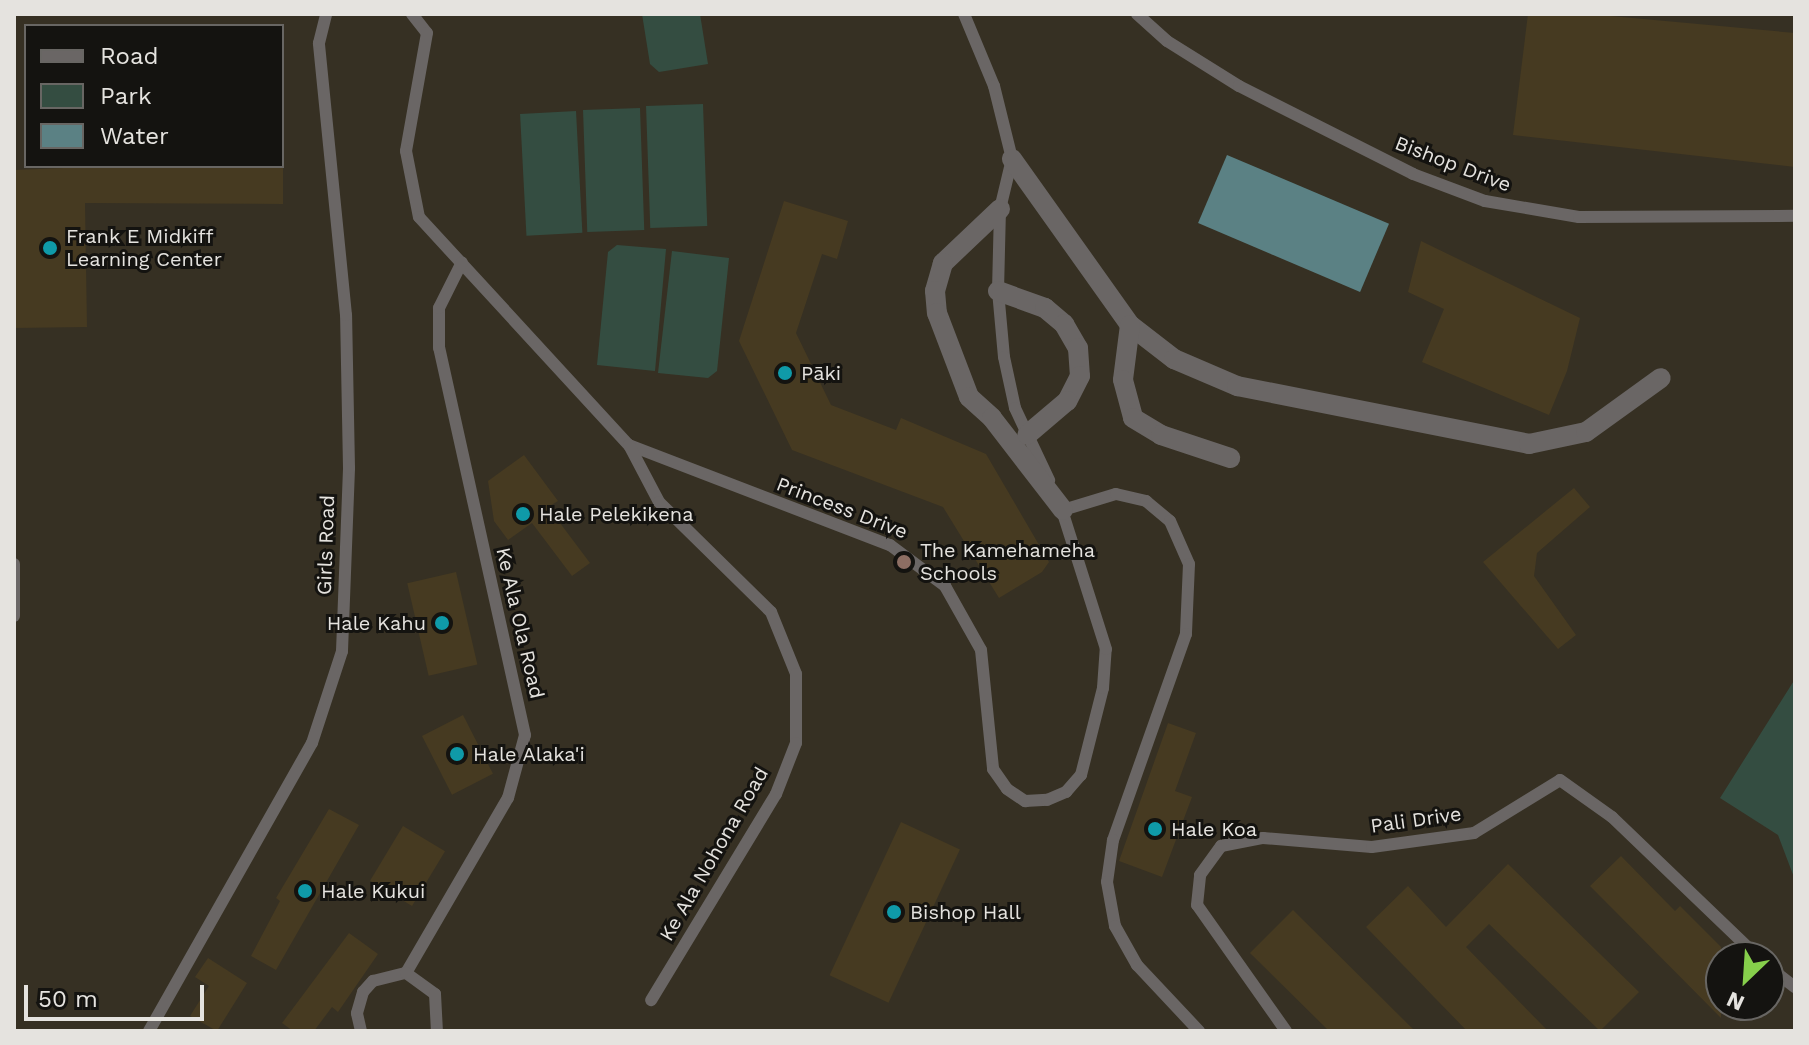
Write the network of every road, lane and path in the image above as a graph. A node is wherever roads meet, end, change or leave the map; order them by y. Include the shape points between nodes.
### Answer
1 (326, 14) edge
2 (412, 14) edge
3 (964, 14) edge
4 (1137, 14) edge
5 (1012, 159) junction
6 (1000, 209) junction
7 (1795, 216) edge
8 (462, 262) junction
9 (998, 291) junction
10 (1130, 325) junction
11 (1661, 378) dead end
12 (1027, 435) junction
13 (629, 445) junction
14 (1230, 458) dead end
15 (1063, 510) junction
16 (14, 564) edge
17 (14, 616) edge
18 (1741, 941) edge
19 (406, 973) junction
20 (651, 1000) dead end
21 (149, 1031) edge
22 (361, 1031) edge
23 (437, 1031) edge
24 (1199, 1031) edge
25 (1286, 1031) edge

1 - 21 lane, Girls Road via 319,43 346,330 349,468 342,651 312,743
2 - 8 lane, Princess Drive via 427,33 406,151 419,217
3 - 5 lane, Princess Drive via 994,86
4 - 7 lane, Bishop Drive via 1167,41 1239,86 1413,174 1485,201 1579,217
5 - 6 lane, Princess Drive
5 - 10 street
6 - 9 lane, Princess Drive
6 - 15 street via 943,263 935,291 937,313 969,397 992,418
8 - 13 lane, Princess Drive
8 - 19 lane, Ke Ala Ola Road via 439,308 439,348 525,735 508,798
9 - 12 lane, Princess Drive via 1004,357
9 - 12 street via 1045,308 1064,324 1078,348 1080,376 1067,401
10 - 11 street via 1174,359 1237,386 1529,444 1586,432
10 - 14 street via 1123,380 1133,418 1161,435
12 - 15 lane, Princess Drive
13 - 15 lane, Princess Drive via 890,545 932,574 959,603 981,650 993,769 1007,789 1025,801 1066,792 1081,775 1103,688 1106,649
13 - 20 lane, Ke Ala Nohona Road via 659,502 771,612 796,674 796,743 776,794
15 - 24 lane via 1116,494 1146,501 1170,521 1189,564 1186,634 1113,840 1107,882 1115,926 1137,965
16 - 17 lane
18 - 25 lane, Pali Drive via 1612,817 1560,780 1474,833 1372,847 1263,838 1221,846 1200,875 1197,905
19 - 22 lane via 373,981 363,992 357,1013
19 - 23 lane via 435,994

